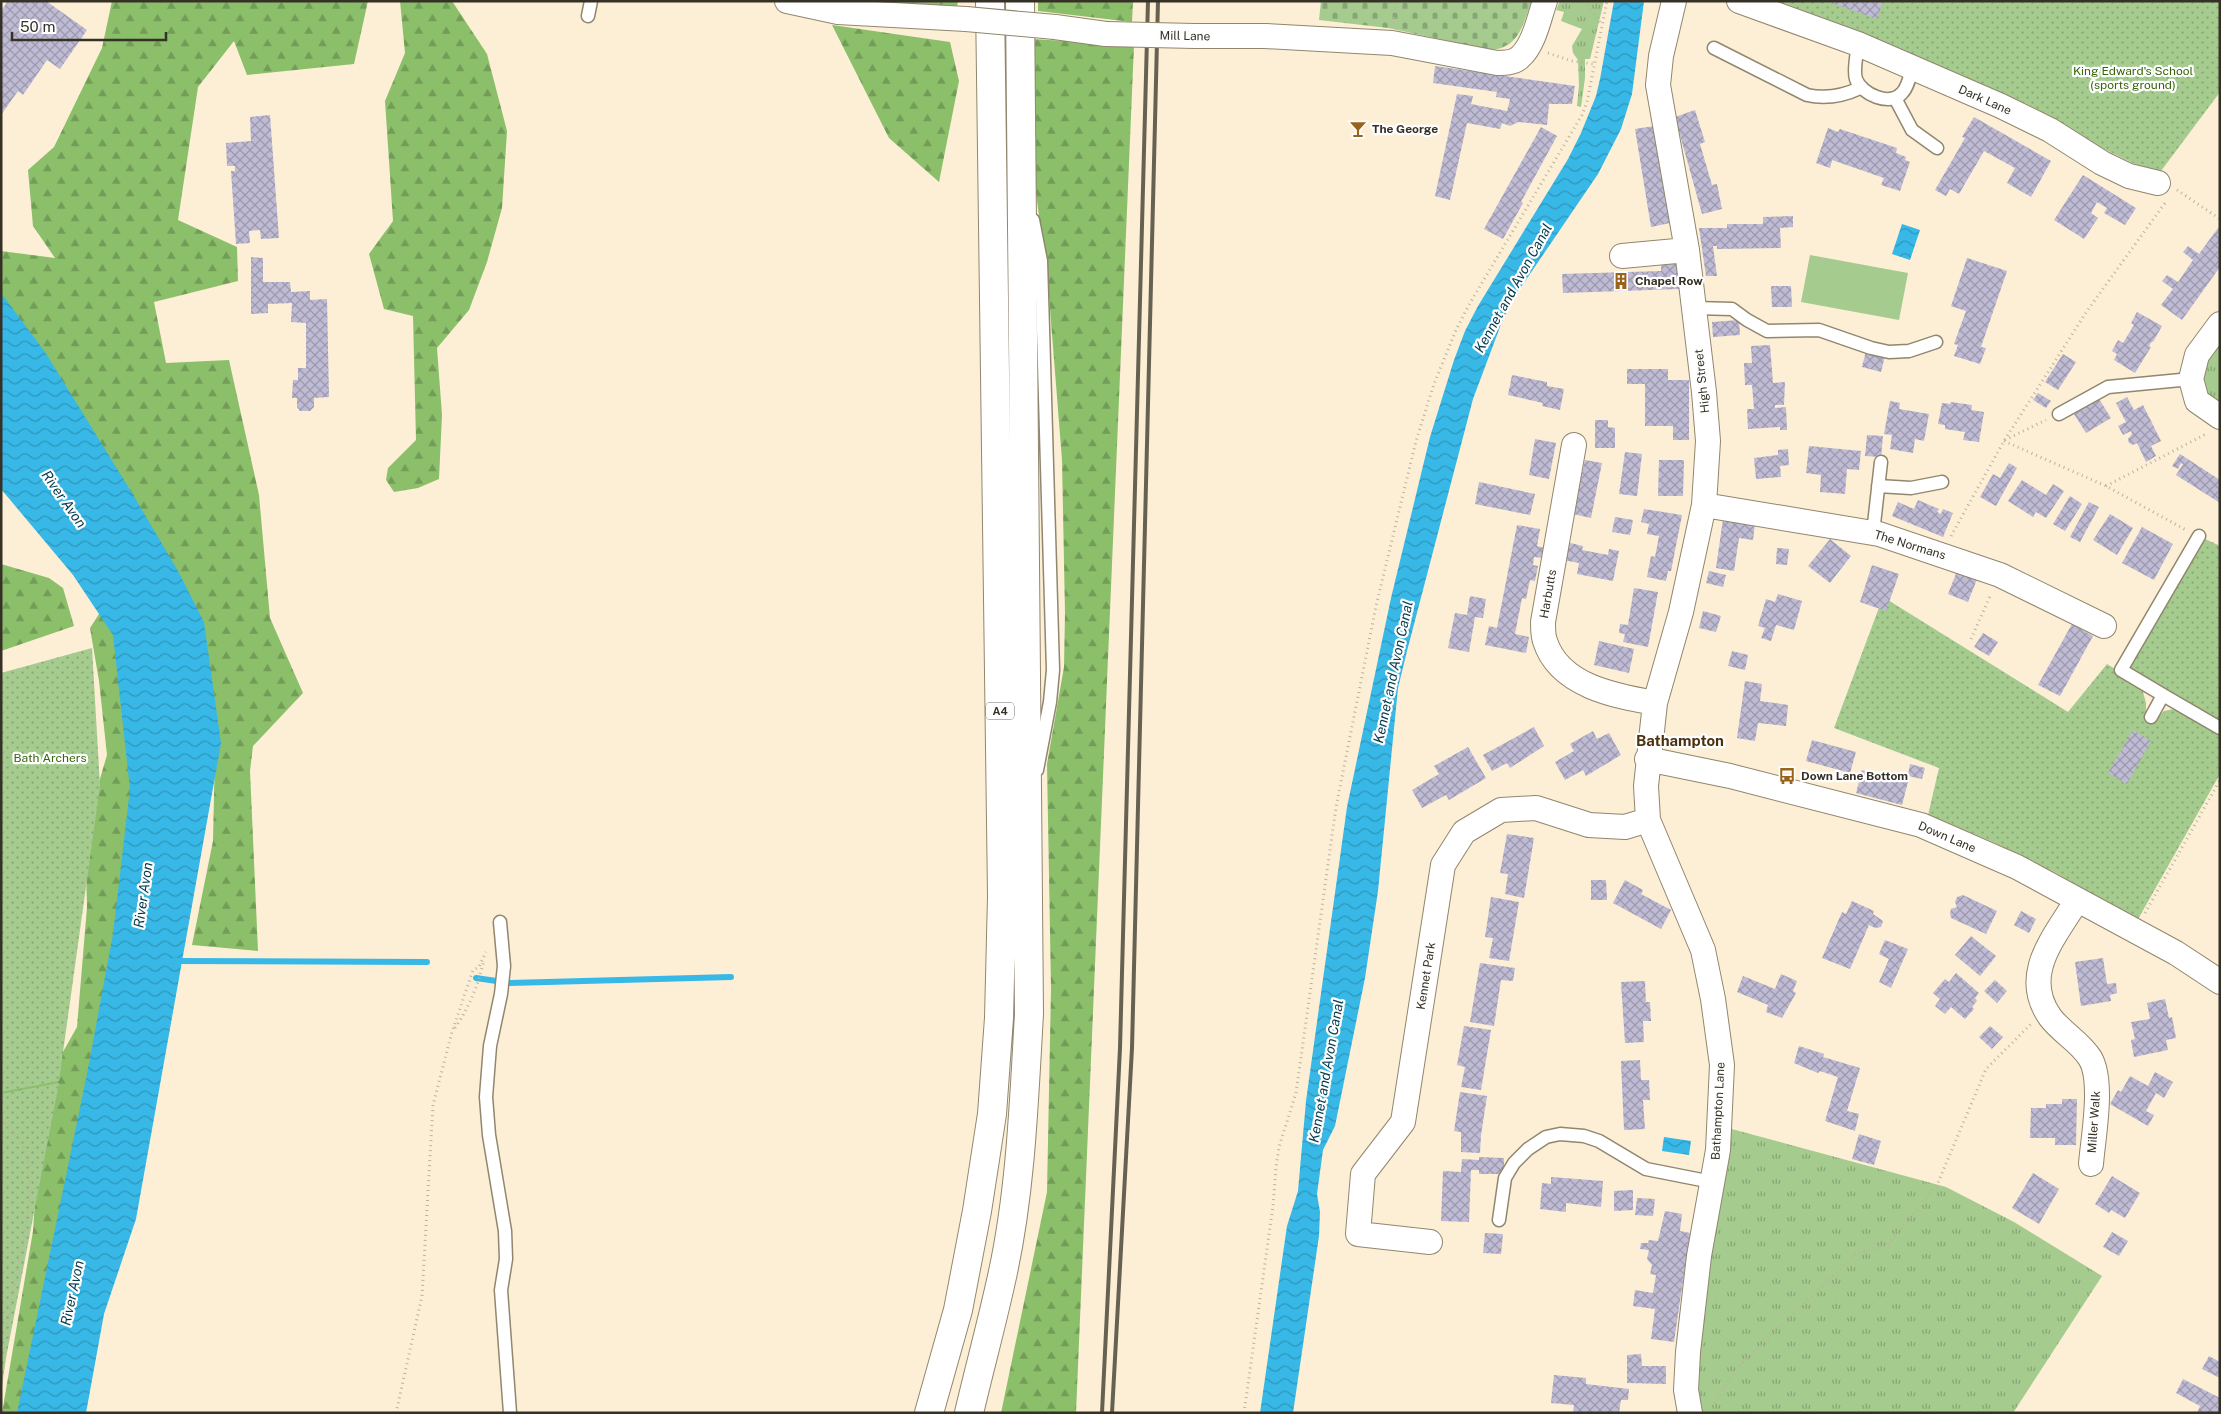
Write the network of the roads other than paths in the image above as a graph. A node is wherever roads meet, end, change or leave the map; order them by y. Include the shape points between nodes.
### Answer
1 (591, 1) edge
2 (787, 1) edge
3 (990, 1) edge
4 (1020, 1) edge
5 (1545, 1) edge
6 (1674, 1) edge
7 (1739, 1) edge
8 (588, 16) dead end
9 (1858, 44) junction
10 (1714, 48) dead end
11 (1912, 68) junction
12 (1860, 88) junction
13 (1895, 98) junction
14 (1937, 148) dead end
15 (2167, 186) road end
16 (1687, 250) junction
17 (1622, 256) dead end
18 (1694, 308) junction
19 (2220, 324) edge
20 (1936, 342) dead end
21 (2191, 379) junction
22 (2059, 414) road end
23 (2215, 424) edge
24 (1574, 445) dead end
25 (1881, 462) dead end
26 (1942, 482) dead end
27 (1878, 486) junction
28 (1704, 506) junction
29 (1873, 534) junction
30 (2199, 536) road end
31 (2104, 626) dead end
32 (2163, 695) junction
33 (1655, 703) junction
34 (2151, 717) dead end
35 (2220, 728) edge
36 (1647, 759) junction
37 (1648, 820) junction
38 (2078, 900) junction
39 (500, 922) road end
40 (2220, 982) edge
41 (2091, 1164) dead end
42 (1712, 1182) junction
43 (1499, 1220) dead end
44 (1430, 1242) dead end
45 (510, 1413) edge
46 (930, 1413) edge
47 (969, 1413) edge
48 (1690, 1413) edge

1 - 8 lane
2 - 5 street, Mill Lane, bridge via 838,12 966,19 1106,34 1265,36 1392,43 1497,63 1511,62 1520,57 1528,46
3 - 46 highway, A4 via 1002,896 999,1018 992,1114 977,1211 958,1310
4 - 47 highway, A4 via 1029,1014 1024,1112 1012,1212 1003,1271
6 - 16 street, High Street via 1658,85
7 - 9 street, Dark Lane
9 - 11 street, Dark Lane
9 - 12 lane via 1856,78
10 - 12 lane via 1806,95 1831,97
11 - 13 lane via 1907,85
11 - 15 street, Dark Lane via 2050,130 2129,176
12 - 13 lane via 1888,99
13 - 14 lane via 1912,130
16 - 17 street
16 - 18 street, High Street
18 - 20 lane via 1732,309 1768,331 1820,330 1889,352 1909,351
18 - 28 street, High Street via 1708,441
19 - 21 street via 2198,355
21 - 22 lane via 2108,388
21 - 23 street via 2197,401
24 - 33 street, Harbutts via 1543,622 1544,641 1554,660 1580,682 1612,695
25 - 27 lane
26 - 27 lane via 1910,488
27 - 29 lane
28 - 29 street, The Normans
28 - 33 street, High Street via 1681,612
29 - 31 street, The Normans via 2000,575
30 - 32 lane via 2121,670
32 - 34 lane
32 - 35 lane
33 - 36 street, High Street
36 - 37 street, Bathampton Lane
36 - 38 street, Down Lane via 1730,776 1920,824 2017,867
37 - 42 street, Bathampton Lane via 1703,950 1713,999 1722,1065 1718,1150
37 - 44 street, Kennet Park via 1625,827 1589,825 1536,808 1501,810 1464,832 1443,865 1403,1122 1363,1174 1358,1234
38 - 40 street, Down Lane via 2176,953
38 - 41 street, Miller Walk via 2041,959 2038,989 2051,1018 2090,1059 2098,1090
39 - 45 lane via 504,966 490,1046 486,1097 505,1231 506,1259 501,1290
42 - 43 lane via 1646,1169 1599,1141 1560,1134 1546,1137 1528,1148 1514,1164 1505,1178
42 - 48 street, Bathampton Lane via 1688,1352 1686,1390

